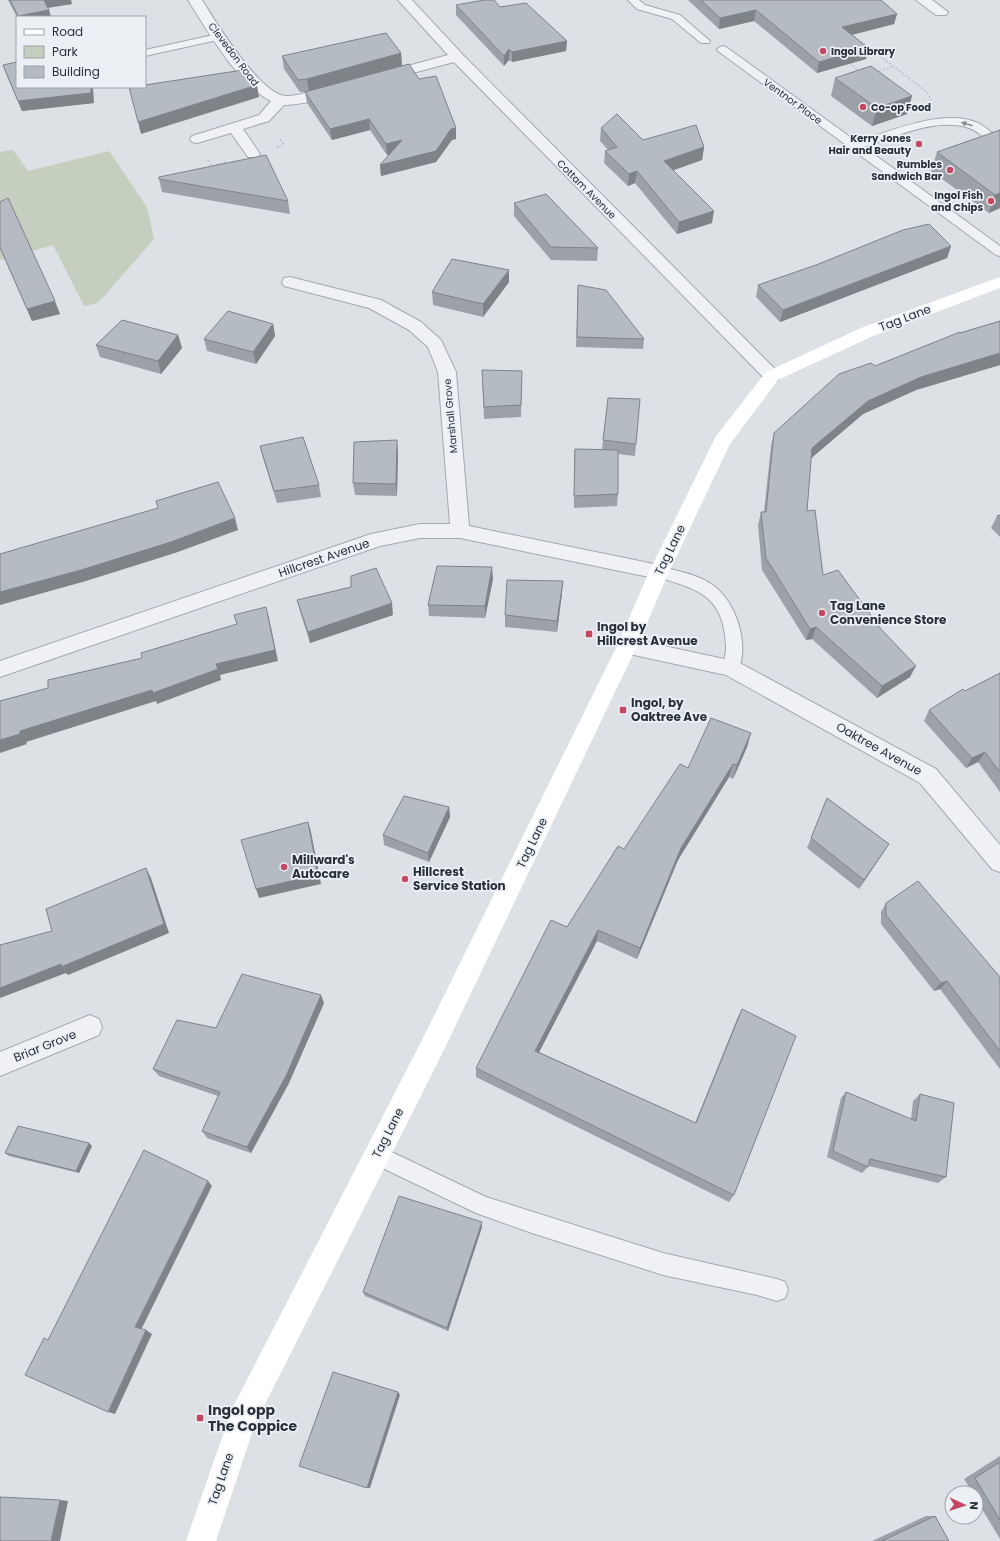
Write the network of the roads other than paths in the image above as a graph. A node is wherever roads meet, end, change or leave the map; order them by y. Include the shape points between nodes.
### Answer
1 (195, 0) edge
2 (405, 0) edge
3 (633, 0) edge
4 (922, 0) edge
5 (941, 12) dead end
6 (218, 37) junction
7 (705, 41) dead end
8 (722, 49) dead end
9 (146, 53) edge
10 (458, 57) junction
11 (369, 81) edge
12 (347, 87) edge
13 (280, 100) junction
14 (234, 127) junction
15 (197, 140) dead end
16 (1000, 144) edge
17 (855, 146) junction
18 (254, 154) dead end
19 (1000, 252) edge
20 (290, 282) dead end
21 (1000, 282) edge
22 (772, 376) junction
23 (460, 531) junction
24 (659, 572) junction
25 (627, 646) junction
26 (731, 668) junction
27 (0, 669) edge
28 (1000, 862) edge
29 (90, 1027) dead end
30 (0, 1064) edge
31 (377, 1155) junction
32 (777, 1290) dead end
33 (200, 1541) edge

1 - 6 street, Clevedon Road
2 - 10 street, Cottam Avenue
3 - 7 lane via 641,6 676,16
4 - 5 street
6 - 9 lane
6 - 13 street, Clevedon Road via 259,88
8 - 17 lane, Ventnor Place
10 - 11 street
10 - 22 street, Cottam Avenue
12 - 13 street via 310,97
13 - 14 street via 264,118
14 - 15 street
14 - 18 street
16 -> 17 lane via 974,126 944,121
17 - 19 lane, Ventnor Place
20 - 23 street, Marshall Grove via 375,304 415,326 435,344 447,372
21 - 22 main road, Tag Lane via 867,332
22 - 24 main road, Tag Lane via 722,442
23 - 24 street, Hillcrest Avenue
23 - 27 street, Hillcrest Avenue via 420,531 378,539
24 - 25 main road, Tag Lane
24 - 26 lane via 697,584 710,591 732,626 734,645
25 - 26 street, Oaktree Avenue
25 - 31 main road, Tag Lane via 434,1044
26 - 28 street, Oaktree Avenue via 928,776
29 - 30 street, Briar Grove
31 - 32 lane via 483,1206 663,1264
31 - 33 main road, Tag Lane via 242,1419

